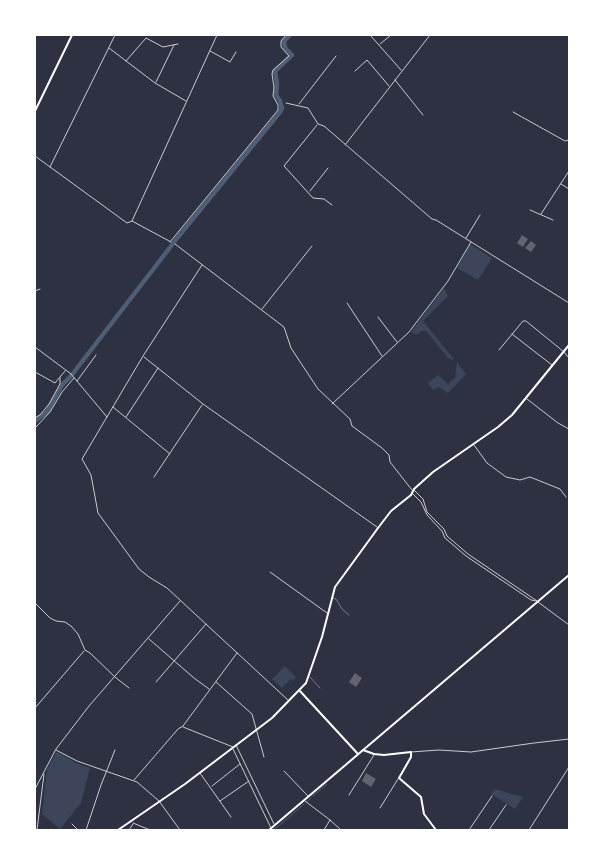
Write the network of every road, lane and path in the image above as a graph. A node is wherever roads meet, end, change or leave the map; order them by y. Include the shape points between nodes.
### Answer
1 (72, 35) edge
2 (115, 35) edge
3 (217, 35) edge
4 (286, 35) edge
5 (370, 35) edge
6 (391, 35) edge
7 (430, 35) edge
8 (178, 44) dead end
9 (174, 45) junction
10 (379, 45) junction
11 (108, 48) junction
12 (209, 51) junction
13 (236, 52) dead end
14 (336, 56) dead end
15 (125, 61) junction
16 (355, 71) dead end
17 (402, 71) junction
18 (395, 80) junction
19 (155, 83) junction
20 (390, 86) junction
21 (186, 101) junction
22 (286, 103) dead end
23 (298, 104) junction
24 (35, 111) edge
25 (513, 112) dead end
26 (423, 115) dead end
27 (318, 124) junction
28 (569, 140) edge
29 (345, 145) junction
30 (35, 156) edge
31 (50, 168) junction
32 (328, 168) dead end
33 (569, 171) edge
34 (561, 184) junction
35 (569, 189) edge
36 (309, 192) junction
37 (332, 206) dead end
38 (530, 210) dead end
39 (541, 214) junction
40 (480, 215) dead end
41 (553, 220) dead end
42 (132, 222) junction
43 (466, 239) junction
44 (171, 242) junction
45 (471, 242) junction
46 (312, 246) dead end
47 (202, 264) junction
48 (40, 289) dead end
49 (35, 291) edge
50 (569, 303) edge
51 (347, 304) dead end
52 (262, 309) junction
53 (378, 317) dead end
54 (512, 334) junction
55 (398, 343) junction
56 (569, 345) edge
57 (35, 347) edge
58 (499, 350) dead end
59 (564, 352) junction
60 (96, 355) dead end
61 (143, 356) junction
62 (383, 357) junction
63 (569, 358) edge
64 (553, 366) junction
65 (158, 368) junction
66 (66, 371) junction
67 (35, 372) edge
68 (60, 378) junction
69 (74, 378) junction
70 (76, 381) junction
71 (527, 399) junction
72 (203, 404) junction
73 (332, 404) junction
74 (113, 406) junction
75 (107, 417) junction
76 (126, 417) junction
77 (35, 418) edge
78 (35, 428) edge
79 (569, 429) edge
80 (473, 444) junction
81 (170, 454) junction
82 (154, 477) dead end
83 (413, 491) junction
84 (566, 497) dead end
85 (378, 528) junction
86 (270, 572) dead end
87 (569, 575) edge
88 (332, 597) junction
89 (181, 600) junction
90 (537, 601) junction
91 (35, 603) edge
92 (327, 612) junction
93 (349, 615) dead end
94 (207, 623) junction
95 (569, 625) edge
96 (148, 639) junction
97 (85, 650) junction
98 (238, 652) junction
99 (173, 661) junction
100 (308, 676) junction
101 (115, 677) junction
102 (215, 681) junction
103 (156, 682) dead end
104 (129, 688) dead end
105 (320, 688) dead end
106 (209, 689) junction
107 (299, 690) junction
108 (289, 700) junction
109 (35, 708) edge
110 (183, 726) junction
111 (256, 730) junction
112 (569, 739) edge
113 (234, 747) junction
114 (56, 749) junction
115 (115, 750) dead end
116 (363, 750) junction
117 (411, 752) junction
118 (358, 754) junction
119 (374, 754) junction
120 (264, 756) dead end
121 (241, 764) junction
122 (569, 767) edge
123 (106, 771) junction
124 (284, 771) dead end
125 (200, 772) junction
126 (44, 773) junction
127 (399, 778) junction
128 (252, 779) junction
129 (134, 780) junction
130 (249, 780) junction
131 (211, 787) junction
132 (35, 789) edge
133 (308, 796) junction
134 (350, 796) dead end
135 (492, 796) dead end
136 (304, 800) junction
137 (160, 801) junction
138 (220, 802) junction
139 (506, 805) dead end
140 (380, 808) dead end
141 (231, 817) dead end
142 (330, 820) junction
143 (132, 822) junction
144 (72, 824) dead end
145 (274, 825) junction
146 (270, 829) edge
147 (37, 830) edge
148 (78, 830) edge
149 (86, 830) edge
150 (118, 830) edge
151 (129, 830) edge
152 (150, 830) edge
153 (179, 830) edge
154 (324, 830) edge
155 (342, 830) edge
156 (436, 830) edge
157 (469, 830) edge
158 (489, 830) edge
159 (529, 830) edge

1 - 24 main road
2 - 11 street
3 - 12 street
4 - 44 street via 281,40 281,47 289,56 272,74 273,96 278,110
5 - 10 street
6 - 10 street
7 - 17 street
8 - 9 street
9 - 15 street via 159,46 146,38
9 - 19 street
10 - 17 street
11 - 15 street
11 - 31 street
12 - 13 street via 230,62
12 - 21 street
14 - 23 street
15 - 19 street
16 - 20 street via 367,60
17 - 18 street
18 - 20 street
18 - 26 street
19 - 21 street
20 - 29 street
21 - 42 street
22 - 23 street
23 - 27 street via 308,108
25 - 28 street via 565,141
27 - 29 street
27 - 36 street via 284,166
29 - 43 street via 432,219
30 - 31 street
31 - 42 street via 127,223
32 - 36 street
33 - 34 street
34 - 35 street
34 - 39 street
36 - 37 street via 313,198
38 - 39 street
39 - 41 street
40 - 43 street
42 - 44 street
43 - 45 street
44 - 47 street
45 - 50 street
45 - 55 street via 425,313
46 - 52 street
47 - 52 street
47 - 61 street
48 - 49 street
51 - 62 street
52 - 73 street via 284,327 291,348
53 - 55 street
54 - 58 street
54 - 59 street via 526,321
54 - 64 street
55 - 62 street
56 - 59 main road
57 - 66 street
59 - 63 street
59 - 64 main road
60 - 70 street
61 - 65 street
61 - 74 street
62 - 73 street
64 - 71 main road
65 - 72 street
65 - 76 street
66 - 68 street
66 - 69 street
67 - 68 street via 55,383
68 - 77 street via 49,404
69 - 70 street
69 - 78 street
70 - 75 street
71 - 79 street
71 - 80 main road via 512,416
72 - 81 street
72 - 85 street
73 - 83 street via 350,419 352,426 389,455 390,462
74 - 75 street
74 - 76 street
75 - 89 street via 82,459 91,475 98,513 139,569
76 - 81 street
80 - 83 main road
80 - 84 street via 487,463 506,477 520,480 530,477 560,489
81 - 82 street
83 - 85 main road
83 - 90 street via 423,499 427,512 445,538 531,600
85 - 88 main road via 335,587
86 - 92 street
87 - 90 main road
88 - 92 main road
88 - 93 street
89 - 94 street
89 - 96 street
90 - 95 street
90 - 116 main road
91 - 97 street via 50,618 72,626
92 - 100 main road
94 - 98 street
94 - 99 street
96 - 99 street
96 - 101 street
97 - 101 street
97 - 109 street
98 - 102 street
98 - 108 street
99 - 103 street
99 - 106 street
100 - 105 street
100 - 107 main road
101 - 104 street
101 - 114 street via 88,706
102 - 106 street
102 - 111 street via 252,714
106 - 110 street
107 - 108 main road
107 - 118 main road
108 - 111 main road
110 - 113 street
110 - 129 street
111 - 113 main road
111 - 120 street
112 - 117 street via 471,752
113 - 121 street
113 - 125 main road
113 - 128 street
114 - 123 street via 77,761
114 - 126 street
115 - 123 street
116 - 118 main road
116 - 119 main road
117 - 119 main road via 384,756
117 - 127 main road via 412,757
118 - 133 main road
119 - 134 street
121 - 130 street
121 - 131 street
122 - 159 street
123 - 129 street
123 - 149 street
124 - 133 street
125 - 131 street
125 - 137 main road
126 - 132 street
126 - 147 street
127 - 140 street
127 - 156 main road via 420,797 424,814
128 - 130 street
128 - 145 street
129 - 137 street
130 - 138 street
130 - 146 street
131 - 138 street
133 - 136 main road
135 - 157 street
136 - 142 street
136 - 145 main road
137 - 143 main road
137 - 153 street
138 - 141 street
139 - 158 street
142 - 154 street
142 - 155 street
143 - 150 main road
143 - 151 street
143 - 152 street
144 - 148 street
145 - 146 main road

